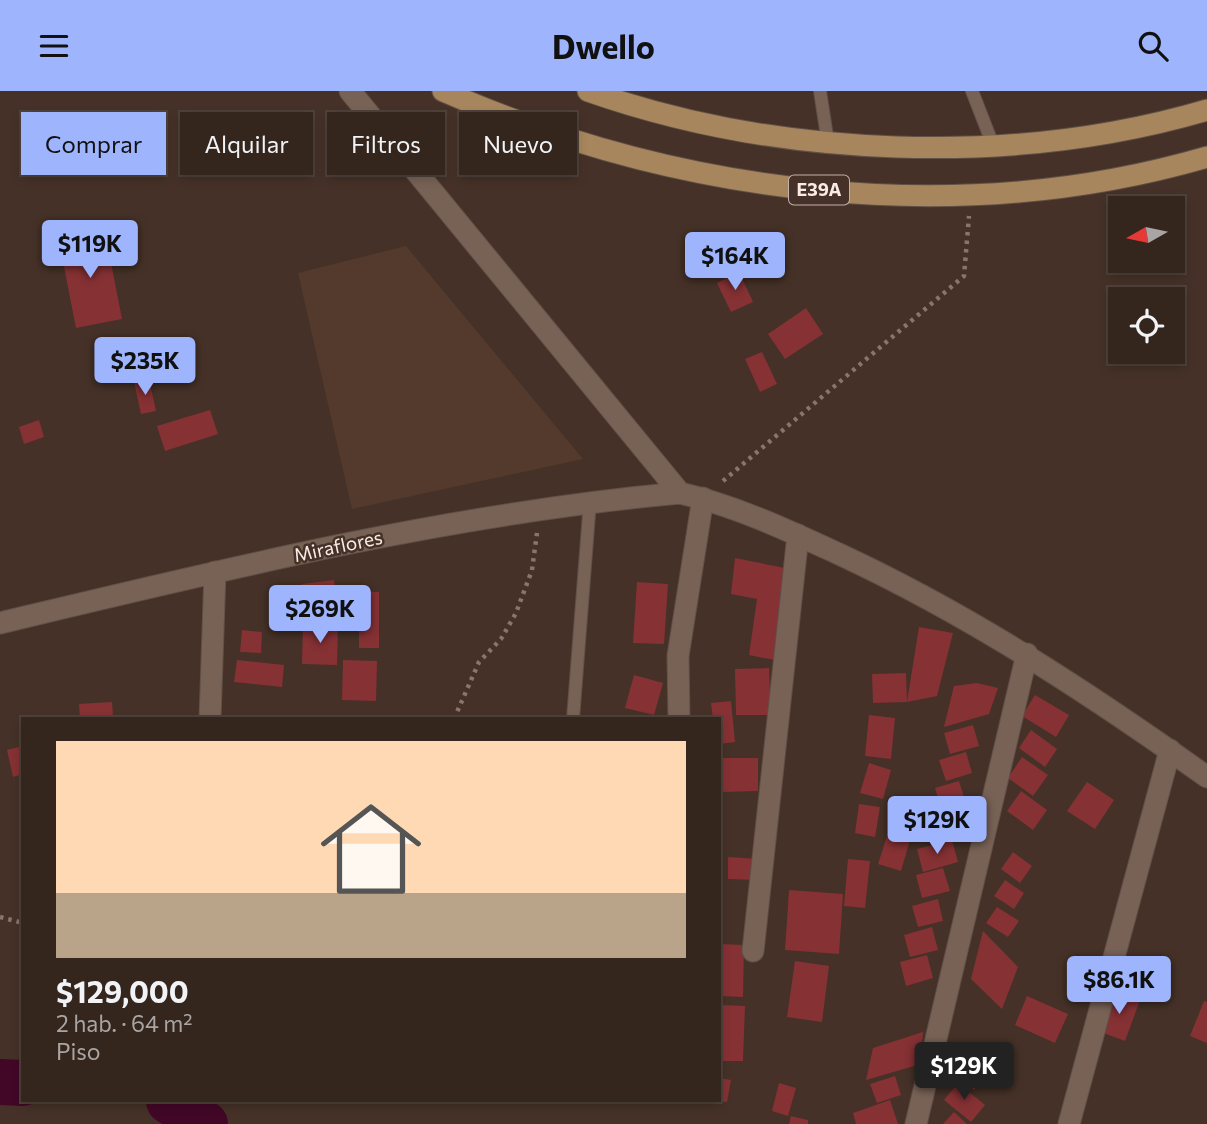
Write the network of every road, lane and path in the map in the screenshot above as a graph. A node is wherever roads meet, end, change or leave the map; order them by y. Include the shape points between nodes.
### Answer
1 (350, 91) edge
2 (443, 91) edge
3 (588, 91) edge
4 (820, 91) edge
5 (972, 91) edge
6 (1207, 110) edge
7 (828, 143) junction
8 (993, 145) junction
9 (1207, 157) edge
10 (971, 195) junction
11 (680, 493) junction
12 (703, 498) junction
13 (590, 501) junction
14 (539, 508) junction
15 (798, 535) junction
16 (215, 572) junction
17 (0, 623) edge
18 (1027, 654) junction
19 (210, 717) edge
20 (455, 717) edge
21 (573, 717) edge
22 (679, 717) edge
23 (1170, 750) junction
24 (1207, 777) edge
25 (0, 917) edge
26 (21, 922) edge
27 (753, 951) dead end
28 (916, 1124) edge
29 (1069, 1124) edge

1 - 11 street
2 - 10 main road, E39A via 568,139 724,177 845,193
3 - 7 main road via 708,123
4 - 7 lane
5 - 8 lane
6 - 8 main road via 1069,138
7 - 8 main road
9 - 10 main road, E39A via 1107,178
10 - 12 path via 964,276
11 - 12 street, Miraflores
11 - 13 street, Miraflores
12 - 15 street, Miraflores
12 - 22 street via 678,656
13 - 14 street, Miraflores
13 - 21 lane
14 - 16 street, Miraflores
14 - 20 path via 532,570 516,613 480,662
15 - 18 street, Miraflores via 890,578
15 - 27 street
16 - 17 street, Miraflores
16 - 19 street
18 - 23 street, Miraflores
18 - 28 street
23 - 24 street, Miraflores
23 - 29 street
25 - 26 path

